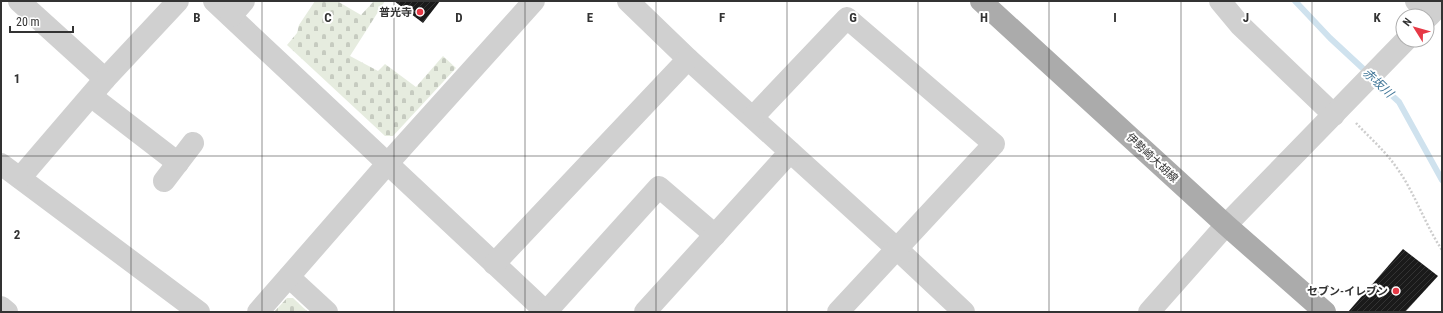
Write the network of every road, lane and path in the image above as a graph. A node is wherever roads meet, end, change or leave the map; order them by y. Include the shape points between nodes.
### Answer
1 (19, 1) edge
2 (178, 1) edge
3 (214, 1) edge
4 (534, 1) edge
5 (628, 1) edge
6 (1220, 1) edge
7 (985, 2) edge
8 (237, 9) edge
9 (1398, 48) edge
10 (688, 59) junction
11 (98, 87) junction
12 (1337, 111) junction
13 (753, 116) junction
14 (192, 143) dead end
15 (790, 152) junction
16 (178, 162) junction
17 (388, 163) junction
18 (1, 164) edge
19 (20, 178) junction
20 (164, 181) dead end
21 (1226, 225) junction
22 (715, 235) junction
23 (896, 248) junction
24 (1442, 250) edge
25 (494, 264) junction
26 (289, 277) junction
27 (1, 307) edge
28 (7, 312) edge
29 (199, 312) edge
30 (258, 312) edge
31 (327, 312) edge
32 (546, 312) edge
33 (645, 312) edge
34 (838, 312) edge
35 (964, 312) edge
36 (1149, 312) edge
37 (1325, 312) edge

1 - 11 street
2 - 11 street
3 - 8 street
4 - 17 street
5 - 10 street
6 - 12 street via 1240,24
7 - 21 main road, 伊勢崎大胡線
8 - 17 street
9 - 12 street
10 - 13 street
10 - 25 street
11 - 16 street via 100,103
11 - 19 street
12 - 21 street
12 - 24 path via 1394,164
13 - 15 street
13 - 23 street via 847,18 994,144
14 - 16 street
15 - 22 street
15 - 23 street
16 - 20 street
17 - 25 street
17 - 26 street
18 - 19 street
19 - 29 street
21 - 36 street
21 - 37 main road, 伊勢崎大胡線
22 - 32 street via 659,187
22 - 33 street
23 - 34 street
23 - 35 street
25 - 32 street
26 - 30 street
26 - 31 street
27 - 28 street

